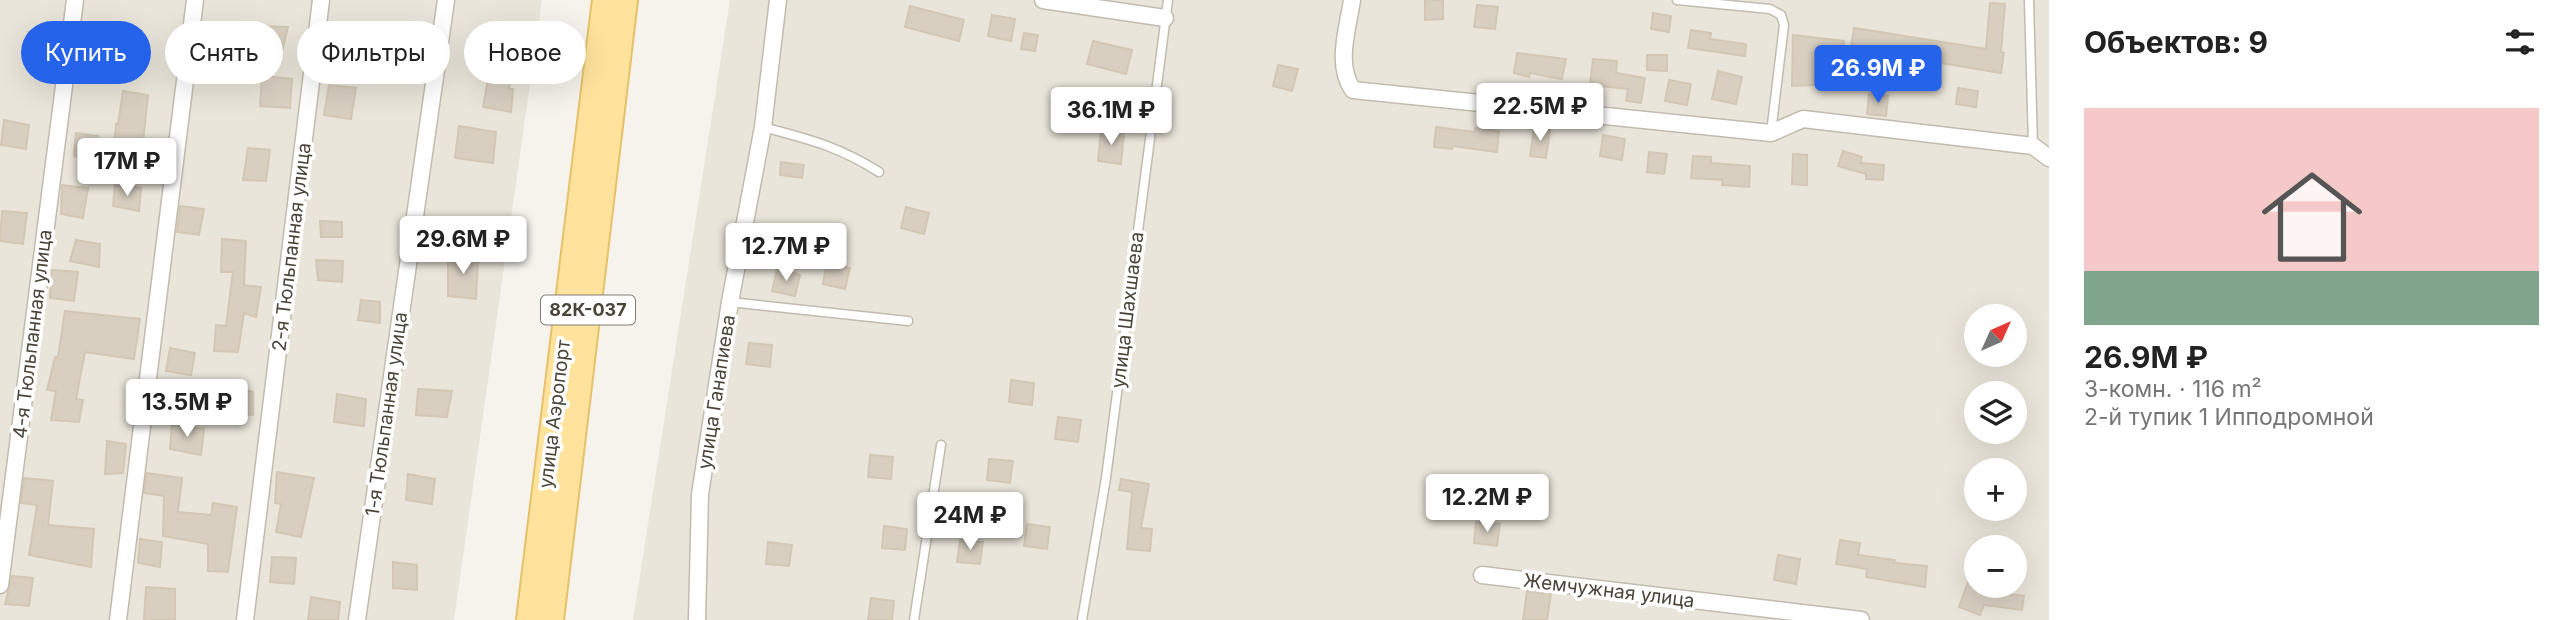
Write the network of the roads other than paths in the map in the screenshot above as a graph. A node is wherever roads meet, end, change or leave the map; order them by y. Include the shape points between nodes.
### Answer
1 (75, 0) edge
2 (195, 0) edge
3 (321, 0) edge
4 (446, 0) edge
5 (605, 0) edge
6 (625, 0) edge
7 (778, 0) edge
8 (1044, 0) edge
9 (1168, 0) edge
10 (1353, 0) edge
11 (1676, 0) edge
12 (2029, 0) edge
13 (1165, 18) junction
14 (763, 127) junction
15 (1772, 133) junction
16 (2033, 146) junction
17 (2049, 158) edge
18 (878, 172) dead end
19 (730, 302) junction
20 (908, 321) dead end
21 (941, 445) dead end
22 (1482, 575) dead end
23 (0, 585) edge
24 (118, 620) edge
25 (245, 620) edge
26 (357, 620) edge
27 (529, 620) edge
28 (551, 620) edge
29 (697, 620) edge
30 (914, 620) edge
31 (1082, 620) edge
32 (1861, 620) edge

1 - 23 street, 4-я Тюльпанная улица
2 - 24 street
3 - 25 street, 2-я Тюльпанная улица
4 - 26 street, 1-я Тюльпанная улица
5 - 27 main road, улица Аэропорт
6 - 28 main road, улица Аэропорт / 82К-037
7 - 14 street, улица Ганапиева
8 - 13 street
9 - 13 lane, улица Шахшаева
10 - 15 street via 1343,65 1353,90
11 - 15 lane via 1770,9 1781,15 1784,25
12 - 16 lane
13 - 31 lane, улица Шахшаева via 1106,478
14 - 18 lane via 850,154
14 - 19 street, улица Ганапиева
15 - 16 street via 1803,119
16 - 17 street
19 - 20 lane
19 - 29 street, улица Ганапиева via 700,494
21 - 30 lane
22 - 32 street, Жемчужная улица

